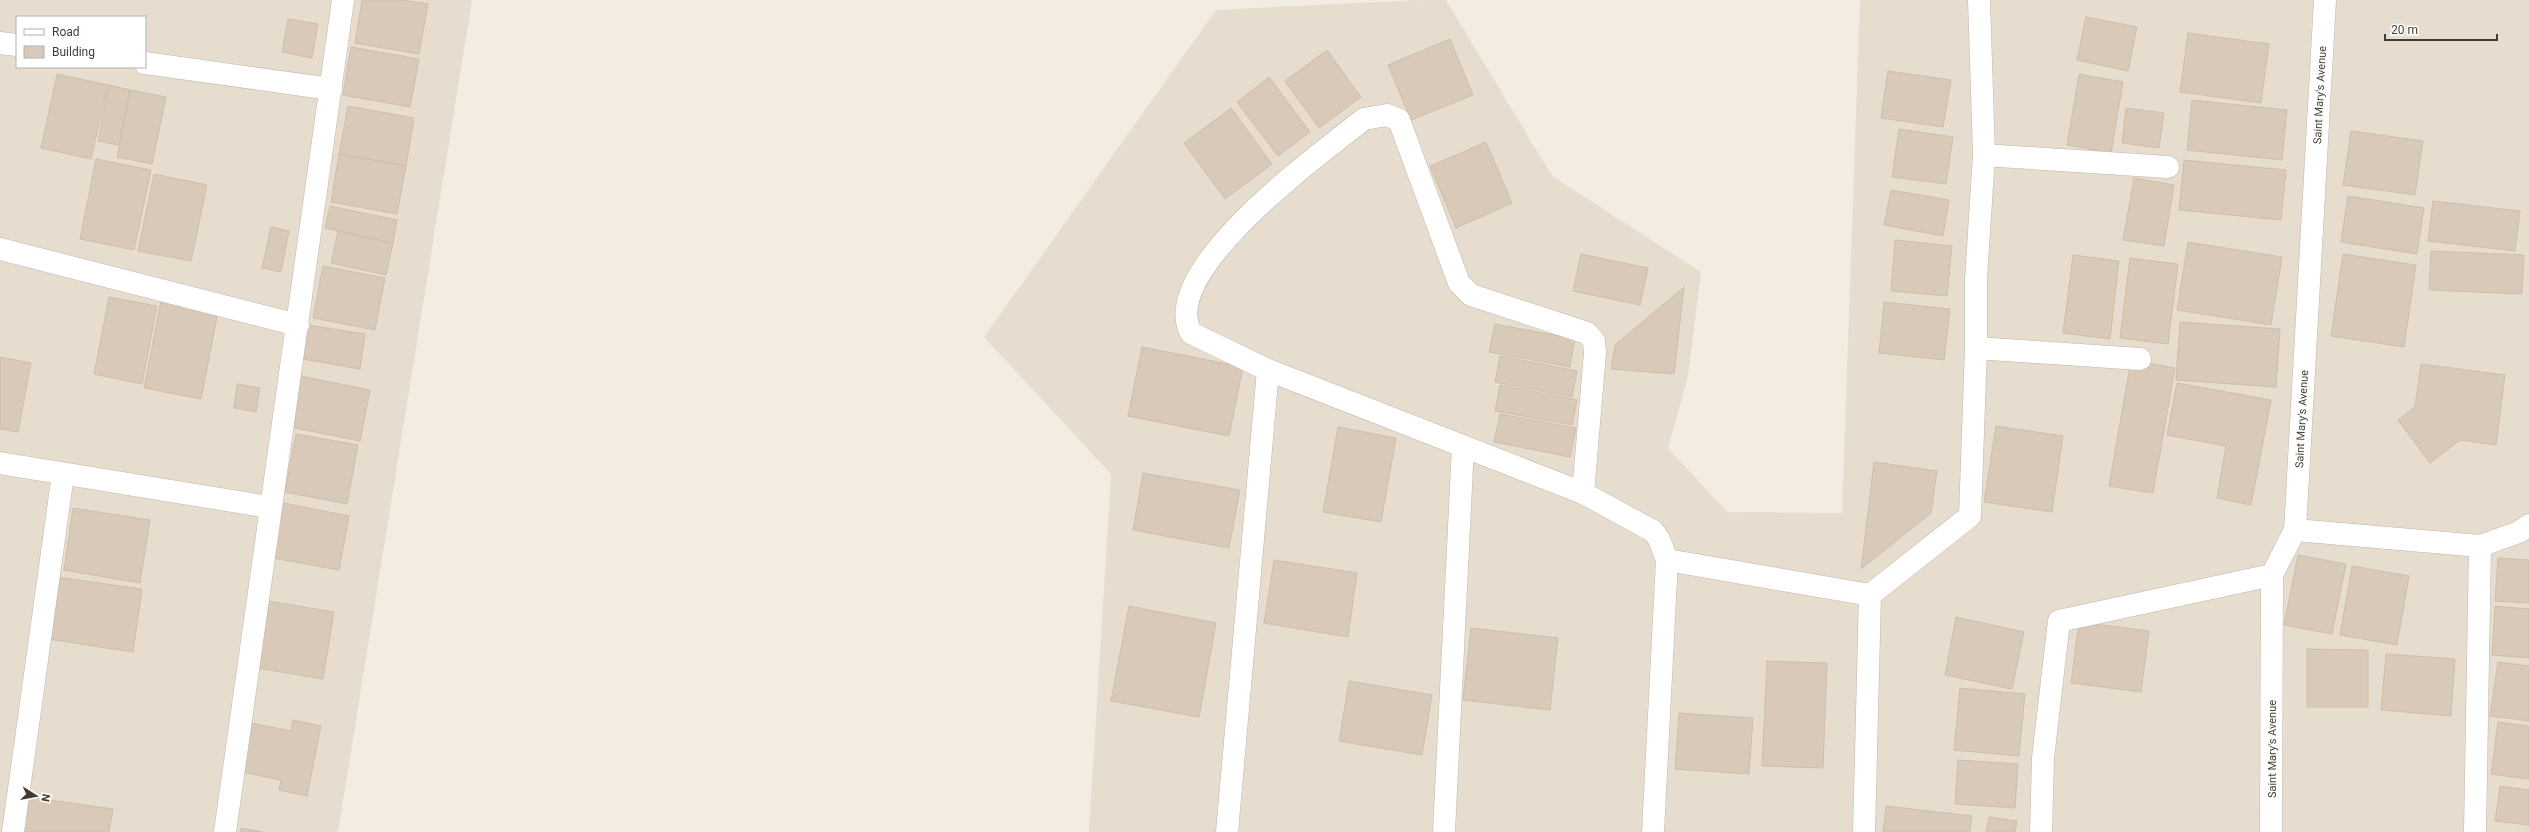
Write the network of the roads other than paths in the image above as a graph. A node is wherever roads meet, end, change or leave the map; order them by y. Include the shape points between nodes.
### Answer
1 (343, 0) edge
2 (1979, 0) edge
3 (2325, 0) edge
4 (0, 43) edge
5 (16, 45) edge
6 (146, 63) edge
7 (331, 89) junction
8 (1984, 155) junction
9 (2168, 167) dead end
10 (0, 249) edge
11 (298, 325) junction
12 (1976, 348) junction
13 (2140, 359) dead end
14 (1268, 370) junction
15 (1463, 446) junction
16 (0, 463) edge
17 (63, 474) junction
18 (1584, 493) junction
19 (269, 507) junction
20 (2529, 525) edge
21 (2295, 530) junction
22 (2480, 546) junction
23 (1667, 560) junction
24 (2272, 575) junction
25 (1870, 595) junction
26 (14, 832) edge
27 (225, 832) edge
28 (1228, 832) edge
29 (1444, 832) edge
30 (1653, 832) edge
31 (1864, 832) edge
32 (2041, 832) edge
33 (2271, 832) edge
34 (2475, 832) edge

1 - 7 street
2 - 8 street
3 - 21 street, Saint Mary's Avenue
4 - 5 street
6 - 7 street
7 - 11 street
8 - 9 street
8 - 12 street via 1976,279
10 - 11 street
11 - 19 street
12 - 13 street
12 - 25 street via 1970,516
14 - 15 street
14 - 18 street via 1191,332 1186,317 1189,295 1213,252 1252,211 1364,119 1387,115 1399,120 1459,283 1464,290 1471,295 1587,333 1594,341
14 - 28 street
15 - 18 street
15 - 29 street
16 - 17 street
17 - 19 street
17 - 26 street
18 - 23 street via 1653,531
19 - 27 street
20 - 22 street via 2519,532
21 - 22 street
21 - 24 street, Saint Mary's Avenue
22 - 34 street
23 - 25 street
23 - 30 street
24 - 32 street via 2059,621 2043,758
24 - 33 street, Saint Mary's Avenue
25 - 31 street

